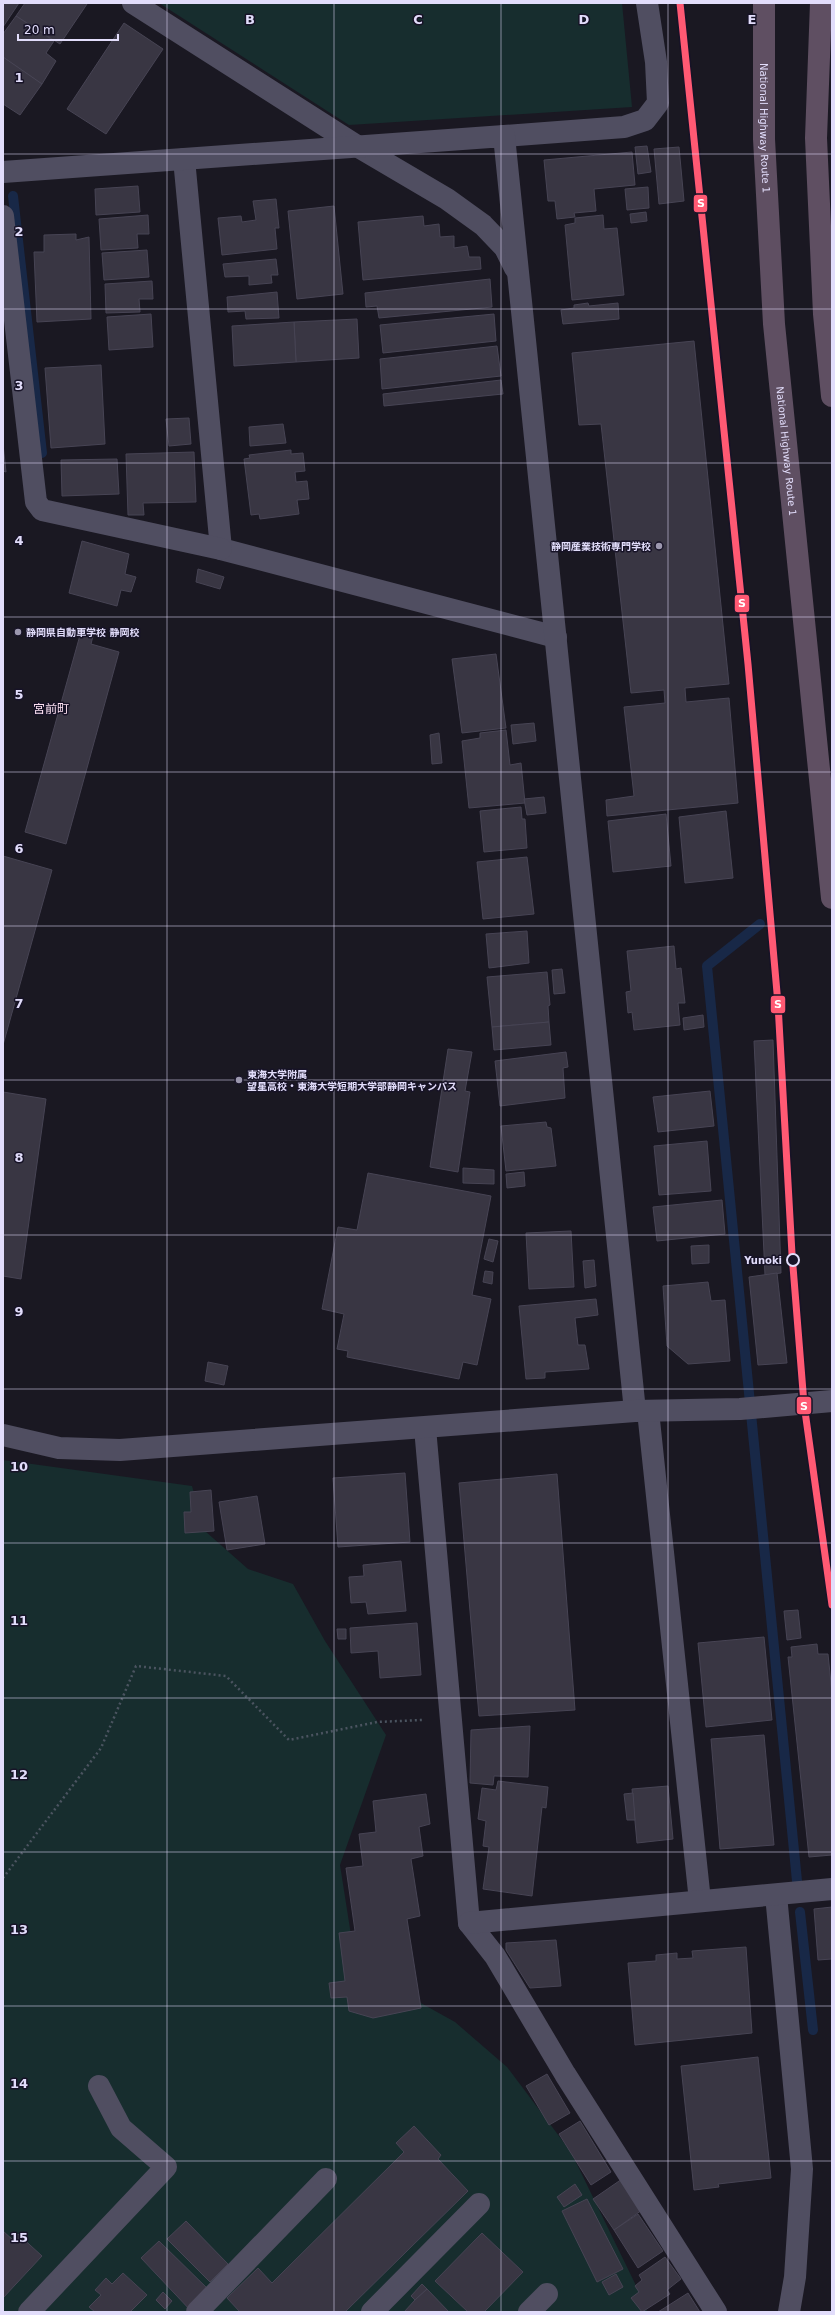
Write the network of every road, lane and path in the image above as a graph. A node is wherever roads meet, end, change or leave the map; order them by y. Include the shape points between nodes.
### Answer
1 (133, 3) edge
2 (647, 3) edge
3 (764, 3) edge
4 (821, 3) edge
5 (504, 136) junction
6 (358, 146) junction
7 (184, 159) junction
8 (3, 172) edge
9 (3, 216) edge
10 (519, 277) junction
11 (831, 368) edge
12 (832, 396) edge
13 (221, 549) junction
14 (556, 637) junction
15 (832, 898) edge
16 (832, 1401) edge
17 (642, 1411) junction
18 (426, 1428) junction
19 (3, 1434) edge
20 (451, 1718) junction
21 (3, 1878) edge
22 (832, 1889) edge
23 (776, 1895) junction
24 (700, 1902) junction
25 (469, 1923) junction
26 (99, 2086) dead end
27 (326, 2179) dead end
28 (479, 2204) dead end
29 (547, 2294) dead end
30 (29, 2312) edge
31 (197, 2312) edge
32 (372, 2312) edge
33 (529, 2312) edge
34 (716, 2312) edge
35 (789, 2312) edge

1 - 6 street
2 - 5 street via 656,62 658,103 645,120 624,127
3 - 15 highway, National Highway Route 1 via 764,139 774,324
4 - 11 highway via 816,138 824,314
5 - 6 street
5 - 10 street
6 - 7 street
6 - 10 street via 447,199 483,225 506,248
7 - 8 street
7 - 13 street
9 - 13 street via 36,502 42,510
10 - 14 street
11 - 12 highway
13 - 14 street
14 - 17 street
16 - 17 street via 740,1409
17 - 18 street
17 - 24 street
18 - 19 street via 120,1450 59,1448
18 - 20 street
20 - 21 path via 377,1722 289,1740 226,1676 136,1666 101,1748
20 - 25 street
22 - 23 street
23 - 24 street
23 - 35 street via 802,2169
24 - 25 street
25 - 34 street via 495,1956 565,2074
26 - 30 street via 121,2128 166,2167
27 - 31 street
28 - 32 street
29 - 33 street

